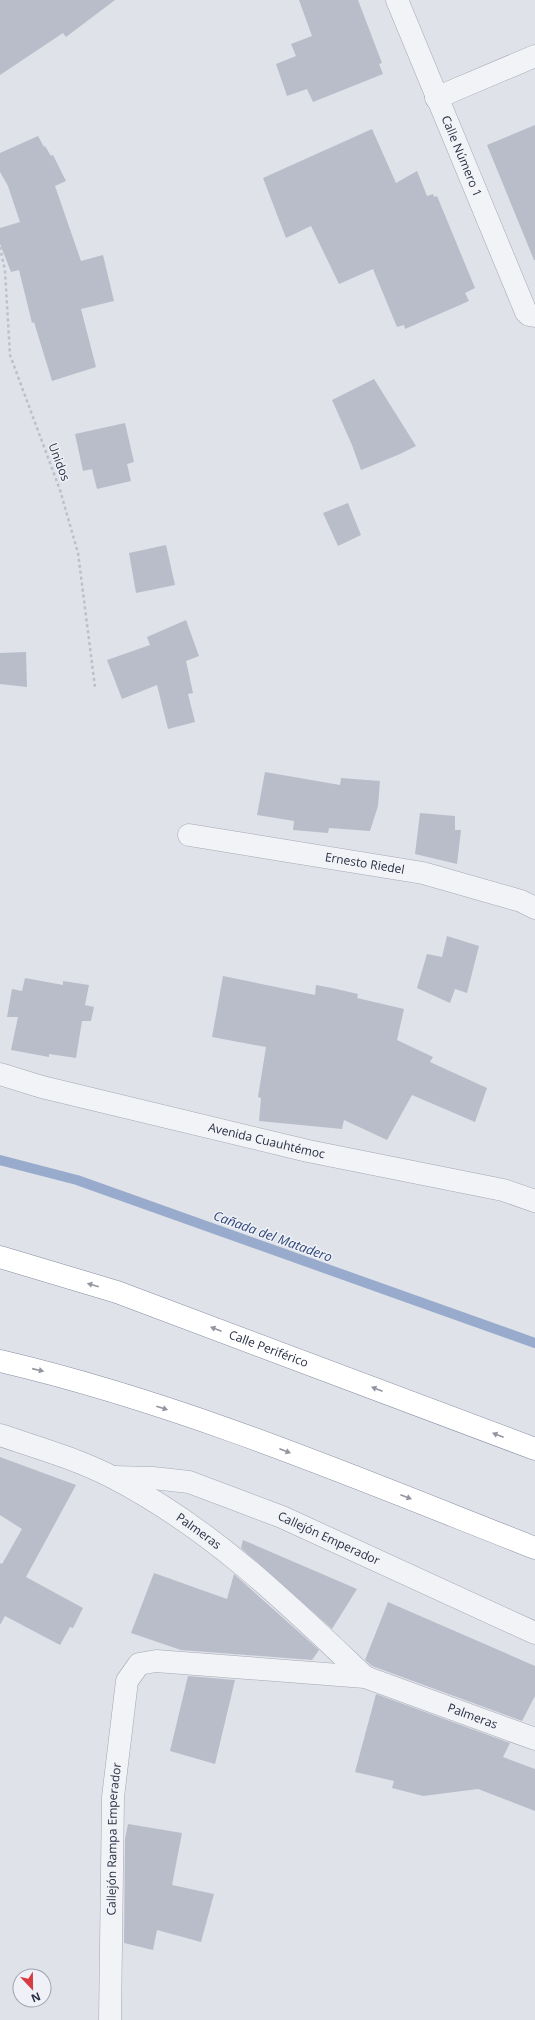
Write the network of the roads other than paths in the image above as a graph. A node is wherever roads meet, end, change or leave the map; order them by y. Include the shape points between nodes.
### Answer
1 (397, 0) edge
2 (535, 56) edge
3 (436, 98) junction
4 (531, 314) edge
5 (189, 835) dead end
6 (535, 908) edge
7 (0, 1074) edge
8 (535, 1201) edge
9 (0, 1257) edge
10 (0, 1361) edge
11 (0, 1435) edge
12 (535, 1448) edge
13 (113, 1477) junction
14 (535, 1548) edge
15 (535, 1633) edge
16 (140, 1664) joint
17 (365, 1677) junction
18 (535, 1739) edge
19 (110, 2020) edge

1 - 3 street, Calle Número 1
2 - 3 street
3 - 4 street, Calle Número 1
5 - 6 street, Ernesto Riedel via 423,873 521,901
7 - 8 street, Avenida Cuauhtémoc via 42,1087 301,1150 503,1190
12 -> 9 highway, Calle Periférico via 117,1292
10 -> 14 highway via 58,1374 208,1422
11 - 13 street, Palmeras
13 - 15 street, Callejón Emperador via 189,1482 282,1516
13 - 17 street, Palmeras via 172,1511 216,1542 281,1597
16 - 17 street, Palmeras via 156,1661
16 - 19 street, Callejón Rampa Emperador via 127,1680 113,1797
17 - 18 street, Palmeras

